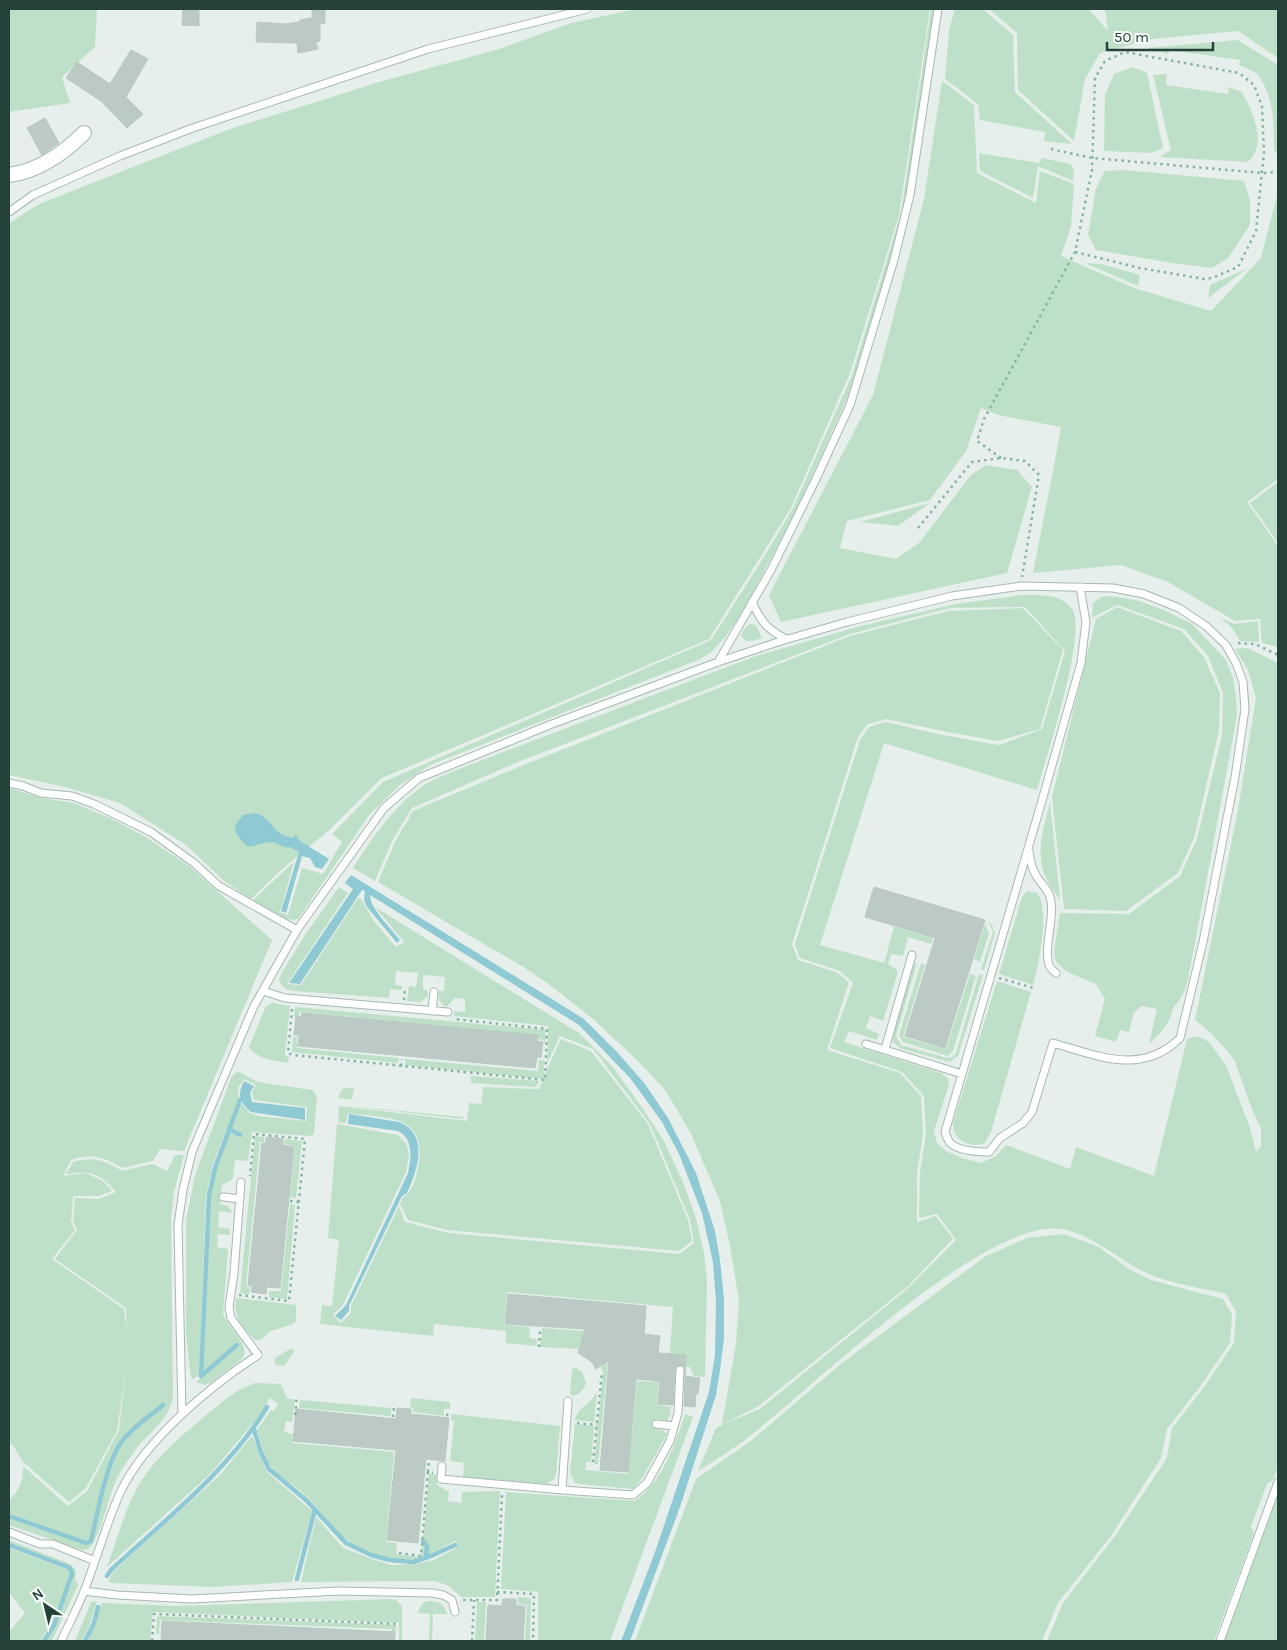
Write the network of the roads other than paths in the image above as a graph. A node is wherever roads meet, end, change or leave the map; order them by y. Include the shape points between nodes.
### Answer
1 (587, 9) edge
2 (938, 9) edge
3 (84, 133) dead end
4 (9, 175) edge
5 (9, 212) edge
6 (1080, 587) junction
7 (752, 602) junction
8 (786, 639) junction
9 (718, 662) junction
10 (9, 783) edge
11 (1028, 848) junction
12 (298, 930) junction
13 (912, 955) dead end
14 (1056, 973) dead end
15 (263, 991) junction
16 (434, 992) dead end
17 (432, 1011) junction
18 (448, 1015) road end
19 (866, 1044) dead end
20 (885, 1049) junction
21 (962, 1074) junction
22 (241, 1182) dead end
23 (224, 1197) dead end
24 (240, 1199) junction
25 (680, 1370) dead end
26 (568, 1401) dead end
27 (182, 1414) junction
28 (656, 1424) dead end
29 (674, 1426) junction
30 (442, 1466) dead end
31 (1278, 1482) edge
32 (562, 1490) junction
33 (9, 1532) edge
34 (95, 1561) junction
35 (84, 1591) junction
36 (455, 1612) dead end
37 (61, 1641) edge
38 (1220, 1641) edge

1 - 5 lane via 428,49 190,130 120,156 33,195
2 - 7 lane via 910,195 853,396 816,479
3 - 4 street via 44,164
6 - 8 lane via 1021,586 952,596
6 - 11 lane via 1086,622 1081,663
6 - 21 lane via 1113,588 1144,594 1179,608 1206,626 1226,645 1243,682 1245,709 1235,777 1204,942 1180,1038 1170,1048 1153,1057 1130,1061 1053,1043 1032,1112 1023,1123 1000,1138 989,1152 959,1147 950,1142 945,1132
7 - 8 lane via 771,631
7 - 9 lane
8 - 9 lane
9 - 12 lane via 419,778 384,808
10 - 12 lane via 41,793 72,796 151,832 219,886
11 - 14 lane via 1036,877 1051,899 1048,960
11 - 21 lane
12 - 15 lane
13 - 20 lane
15 - 17 lane via 293,999
15 - 27 lane via 192,1152 183,1190 178,1225
16 - 17 lane
17 - 18 lane
19 - 20 lane
20 - 21 lane
22 - 24 lane
23 - 24 lane
24 - 27 lane via 229,1307 231,1318 258,1355
25 - 29 lane via 678,1413
26 - 32 lane
27 - 34 lane via 135,1468 120,1493
28 - 29 lane
29 - 32 lane via 647,1483 633,1494
30 - 32 lane via 441,1479
31 - 38 lane
33 - 34 lane via 40,1544 53,1544
34 - 35 lane
35 - 36 lane via 192,1599 338,1591 432,1593 443,1594 452,1600
35 - 37 lane

